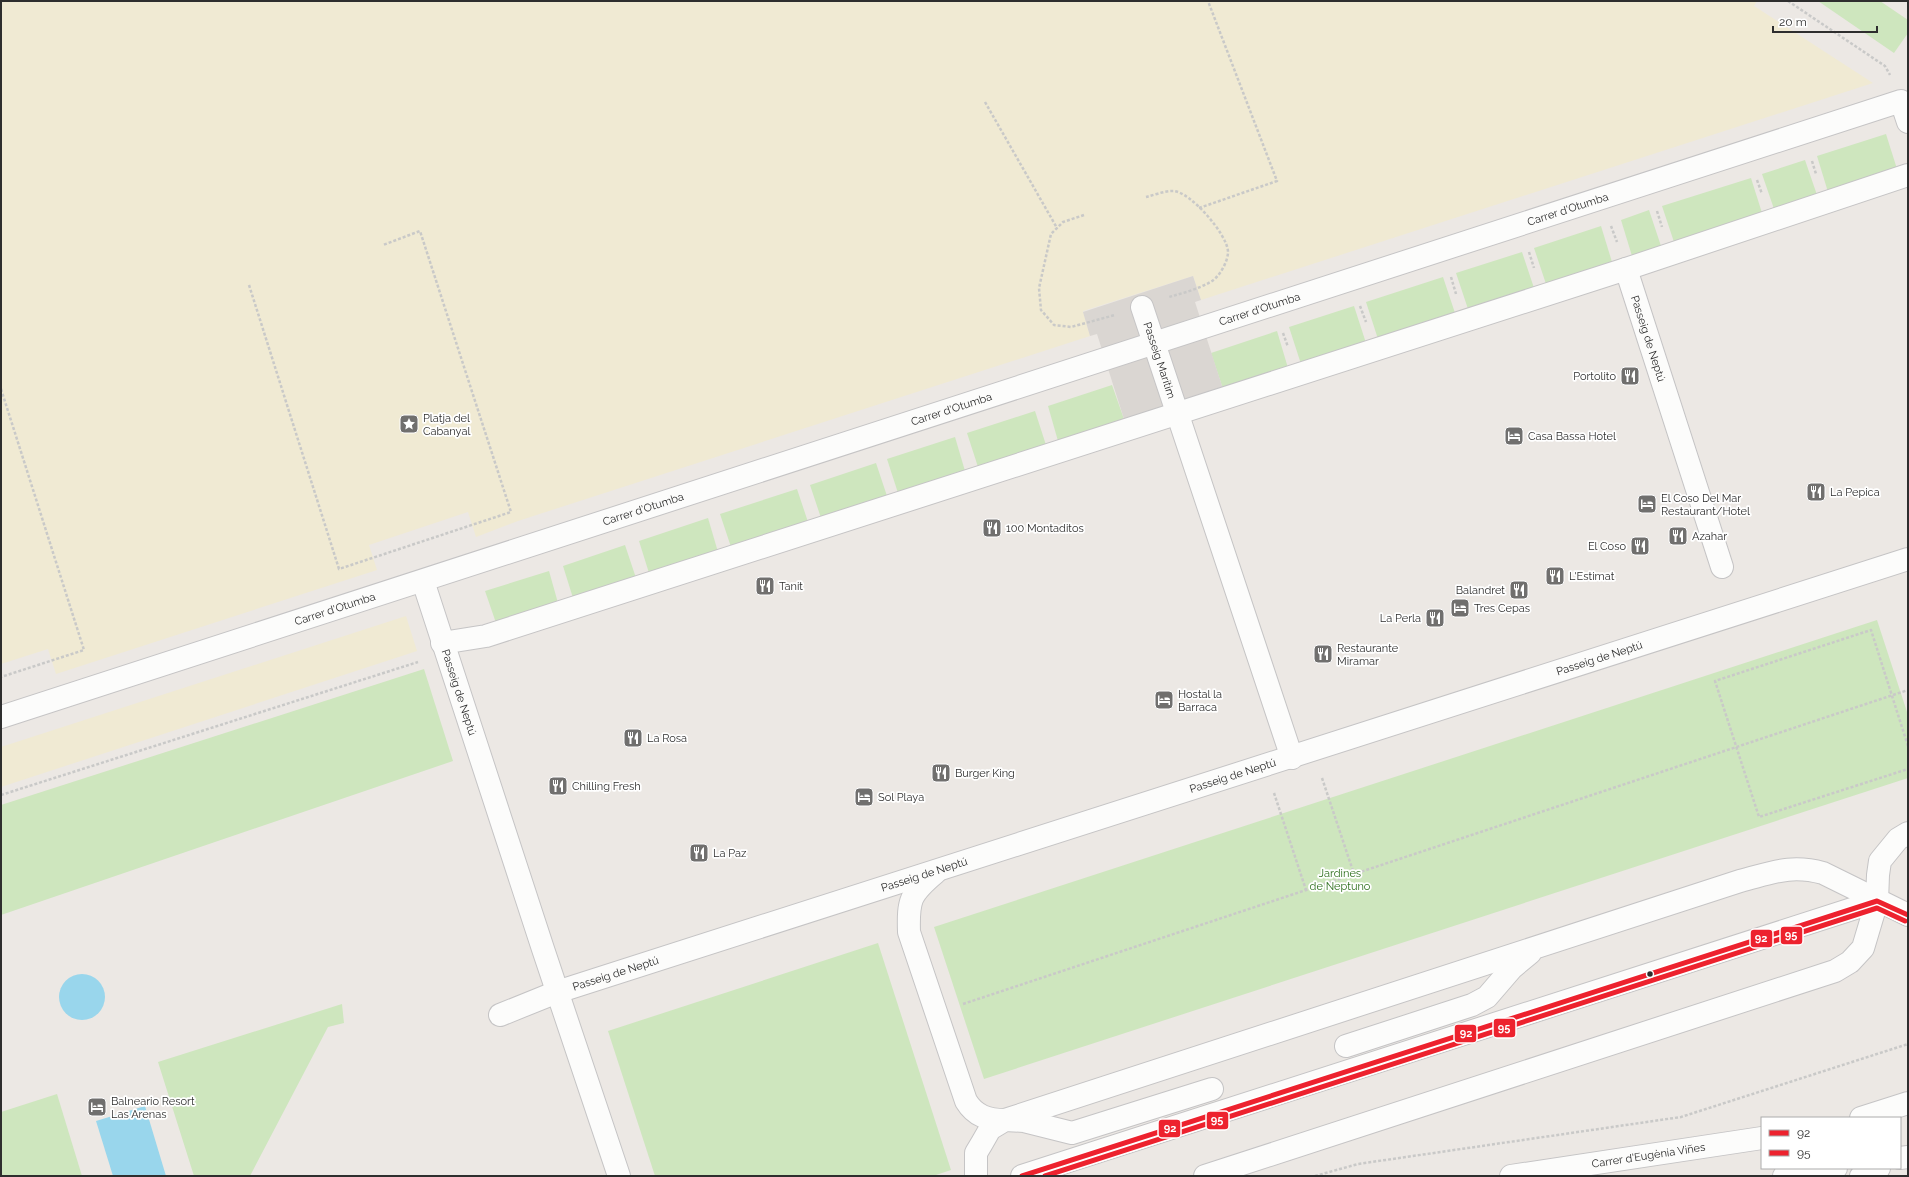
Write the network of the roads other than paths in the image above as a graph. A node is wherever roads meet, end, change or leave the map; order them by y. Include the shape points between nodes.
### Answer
1 (1908, 122) edge
2 (1908, 175) edge
3 (1626, 269) junction
4 (1142, 307) road end
5 (1154, 343) junction
6 (1176, 413) junction
7 (1908, 559) edge
8 (1722, 567) dead end
9 (423, 581) junction
10 (444, 648) junction
11 (1, 717) edge
12 (1292, 758) junction
13 (1908, 833) edge
14 (940, 870) junction
15 (1876, 901) junction
16 (1908, 915) edge
17 (1536, 948) junction
18 (557, 992) junction
19 (500, 1015) dead end
20 (1346, 1046) dead end
21 (1212, 1089) dead end
22 (1908, 1103) edge
23 (1864, 1117) edge
24 (1005, 1120) junction
25 (1761, 1138) edge
26 (1830, 1169) edge
27 (1877, 1169) edge
28 (619, 1176) edge
29 (976, 1176) edge
30 (1022, 1176) edge
31 (1205, 1176) edge
32 (1511, 1176) edge
33 (1784, 1176) edge
34 (1861, 1176) edge

1 - 5 street, Carrer d'Otumba via 1901,101
2 - 3 street
3 - 6 street
3 - 8 street, Passeig de Neptú
4 - 5 street, Passeig Marítim
5 - 6 street, Passeig Marítim
5 - 9 street, Carrer d'Otumba
6 - 10 street
6 - 12 street
7 - 12 street, Passeig de Neptú
9 - 10 street
9 - 11 street, Carrer d'Otumba
10 - 18 street, Passeig de Neptú
12 - 14 street, Passeig de Neptú
13 - 15 street via 1898,839 1880,861
14 - 18 street, Passeig de Neptú
14 - 24 street via 918,887 908,907 909,932 966,1101 980,1116 992,1120
15 - 16 street
15 - 17 street via 1839,879 1809,869 1789,868 1740,881
15 - 30 street
15 - 31 street via 1863,948 1850,962 1835,971
17 - 20 street via 1512,968 1487,997
17 - 24 street
18 - 19 street
18 - 28 street, Passeig de Neptú
21 - 24 street via 1072,1133
22 - 23 street
24 - 29 street via 990,1129 976,1153
25 - 32 street, Carrer d'Eugènia Viñes
26 - 33 street
27 - 34 street

